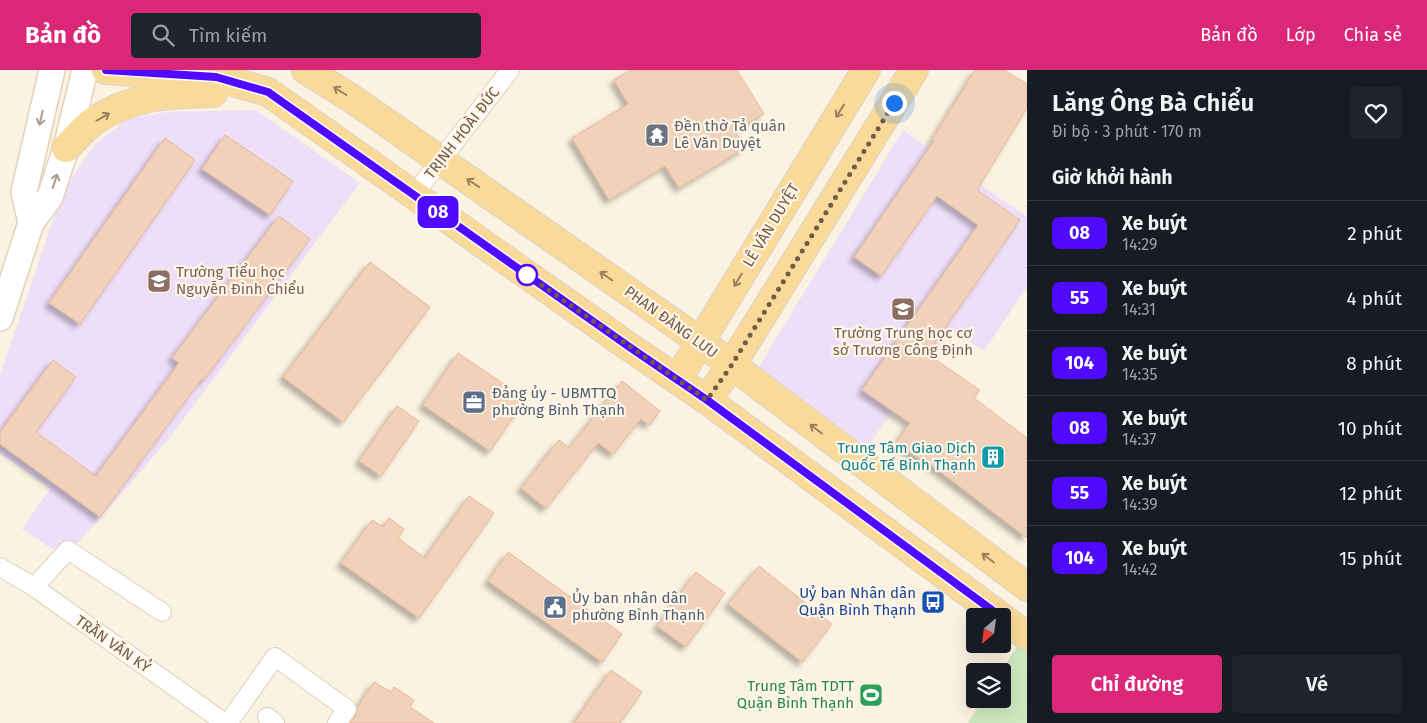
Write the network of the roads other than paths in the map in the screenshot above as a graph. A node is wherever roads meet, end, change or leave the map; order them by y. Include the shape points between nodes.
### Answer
1 (52, 70) edge
2 (85, 70) edge
3 (106, 70) edge
4 (306, 70) edge
5 (510, 70) edge
6 (866, 70) edge
7 (914, 70) edge
8 (268, 92) junction
9 (66, 148) junction
10 (440, 161) junction
11 (414, 195) junction
12 (31, 223) junction
13 (0, 318) edge
14 (700, 342) junction
15 (731, 366) junction
16 (677, 380) junction
17 (707, 400) junction
18 (0, 567) edge
19 (34, 587) junction
20 (1027, 587) edge
21 (989, 608) edge
22 (162, 612) dead end
23 (1011, 624) edge
24 (1027, 636) edge
25 (226, 723) edge
26 (337, 723) edge

1 -> 12 main road via 24,192
2 - 9 main road
3 - 8 main road via 216,77
10 -> 4 main road, PHAN ĐĂNG LƯU
5 - 10 street, TRỊNH HOÀI ĐỨC
6 -> 14 main road, LÊ VĂN DUYỆT
7 - 15 main road
9 -> 8 main road via 93,122 136,101 168,94
8 - 11 main road
12 -> 9 main road via 50,197
10 - 11 street, TRỊNH HOÀI ĐỨC
14 -> 10 main road, PHAN ĐĂNG LƯU
11 - 16 main road
12 - 13 main road
14 - 15 main road, PHAN ĐĂNG LƯU
14 - 16 main road, LÊ VĂN DUYỆT
15 - 17 main road
20 -> 15 main road, PHAN ĐĂNG LƯU
16 - 17 main road
17 - 21 main road
18 - 19 street, TRẦN VĂN KỶ
19 - 22 street via 68,550
19 - 25 street, TRẦN VĂN KỶ
23 - 24 main road
25 - 26 street via 275,657 347,709

